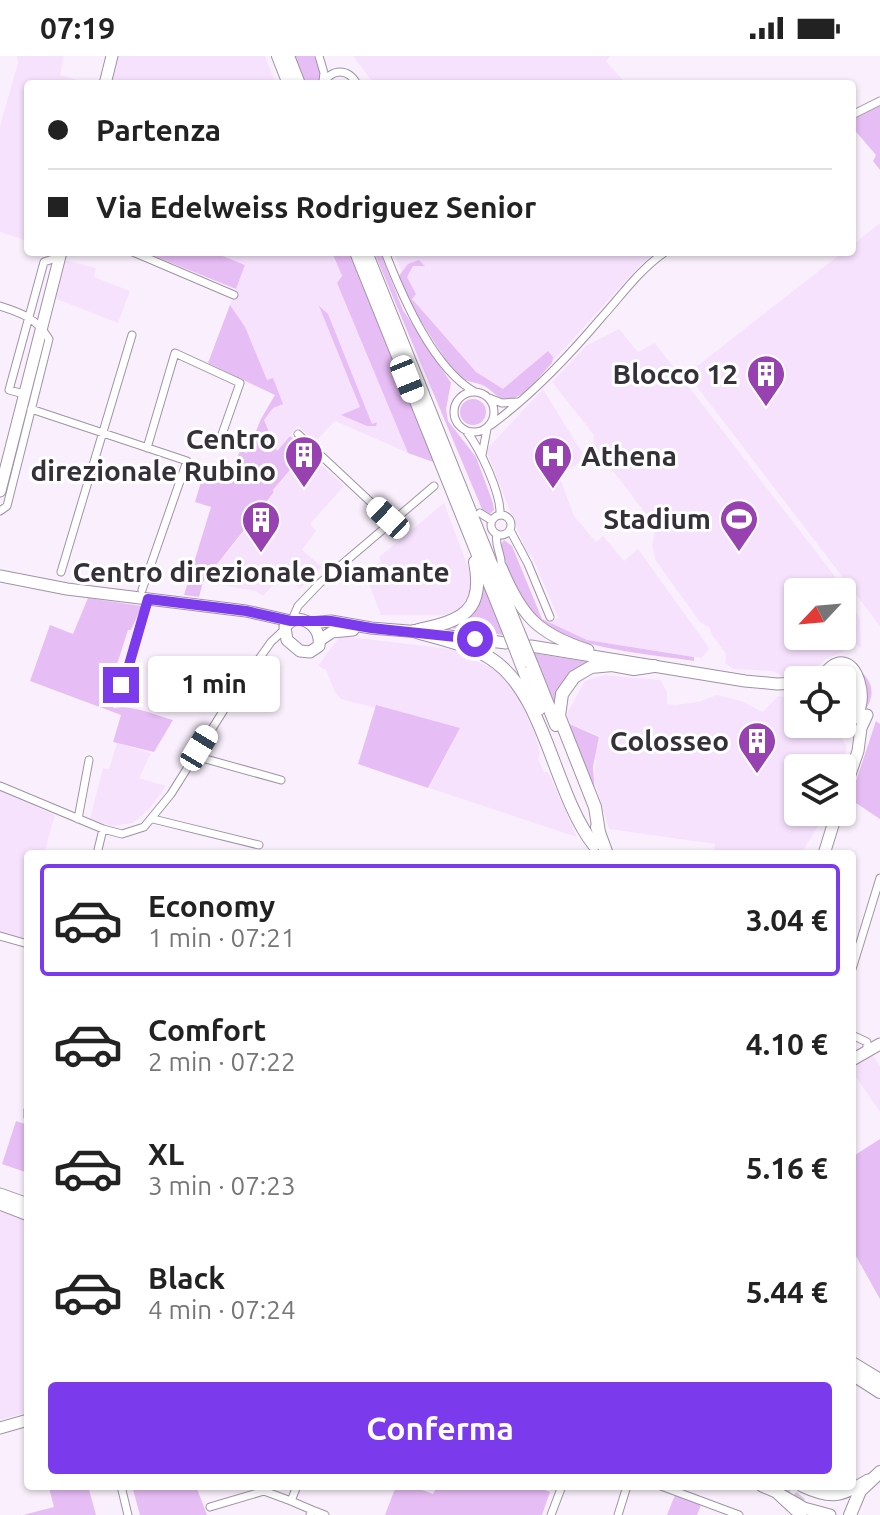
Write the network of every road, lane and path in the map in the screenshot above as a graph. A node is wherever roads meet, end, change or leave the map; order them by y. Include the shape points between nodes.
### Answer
1 (112, 56) edge
2 (278, 56) edge
3 (288, 56) edge
4 (319, 56) edge
5 (106, 80) edge
6 (287, 80) edge
7 (297, 80) edge
8 (323, 80) edge
9 (326, 80) edge
10 (354, 80) edge
11 (880, 101) edge
12 (856, 113) edge
13 (58, 256) edge
14 (60, 256) edge
15 (142, 256) edge
16 (358, 256) edge
17 (368, 256) edge
18 (387, 256) edge
19 (660, 256) edge
20 (234, 295) dead end
21 (0, 306) edge
22 (29, 316) junction
23 (42, 327) junction
24 (132, 335) dead end
25 (406, 351) junction
26 (453, 376) junction
27 (475, 392) junction
28 (24, 394) junction
29 (526, 396) junction
30 (489, 398) junction
31 (457, 401) junction
32 (31, 409) junction
33 (489, 427) junction
34 (467, 432) junction
35 (102, 433) junction
36 (298, 434) dead end
37 (220, 440) dead end
38 (147, 448) junction
39 (482, 458) junction
40 (3, 466) edge
41 (434, 486) dead end
42 (0, 491) edge
43 (0, 511) edge
44 (500, 514) junction
45 (486, 517) junction
46 (392, 522) junction
47 (510, 530) junction
48 (497, 534) junction
49 (471, 539) junction
50 (501, 567) junction
51 (61, 572) dead end
52 (4, 579) edge
53 (145, 595) junction
54 (306, 597) junction
55 (550, 617) dead end
56 (308, 622) junction
57 (288, 627) junction
58 (371, 628) junction
59 (414, 631) junction
60 (511, 635) junction
61 (320, 640) junction
62 (531, 646) dead end
63 (627, 661) junction
64 (654, 666) junction
65 (856, 666) edge
66 (871, 677) dead end
67 (777, 684) junction
68 (784, 684) edge
69 (784, 687) edge
70 (115, 699) dead end
71 (875, 702) dead end
72 (868, 714) junction
73 (856, 720) edge
74 (855, 754) edge
75 (195, 756) junction
76 (89, 760) dead end
77 (281, 780) dead end
78 (0, 786) edge
79 (78, 819) junction
80 (153, 819) junction
81 (833, 826) edge
82 (103, 829) junction
83 (597, 844) edge
84 (259, 845) dead end
85 (98, 850) edge
86 (825, 850) edge
87 (880, 878) edge
88 (0, 936) edge
89 (24, 943) edge
90 (856, 956) edge
91 (856, 1036) edge
92 (862, 1038) junction
93 (880, 1042) edge
94 (867, 1052) junction
95 (856, 1058) edge
96 (0, 1194) edge
97 (24, 1203) edge
98 (0, 1204) edge
99 (24, 1213) edge
100 (856, 1365) edge
101 (856, 1377) edge
102 (880, 1380) edge
103 (880, 1392) edge
104 (24, 1421) edge
105 (0, 1428) edge
106 (877, 1474) edge
107 (856, 1486) edge
108 (122, 1490) edge
109 (295, 1490) edge
110 (560, 1490) edge
111 (626, 1490) edge
112 (672, 1490) edge
113 (771, 1490) edge
114 (810, 1490) tunnel mouth
115 (848, 1490) edge
116 (776, 1492) junction
117 (291, 1501) junction
118 (210, 1507) dead end
119 (311, 1512) edge
120 (793, 1512) edge
121 (128, 1515) edge
122 (325, 1515) edge
123 (551, 1515) edge
124 (618, 1515) edge
125 (739, 1515) edge
126 (830, 1515) edge
127 (850, 1515) edge

1 - 5 street
2 - 6 main road
3 - 7 main road
4 - 8 street
9 - 10 street via 342,72
11 - 12 street
13 - 22 street via 44,262
14 - 23 street
15 - 20 street
16 - 49 main road
17 - 25 main road
18 - 26 street via 410,312
19 - 29 street
21 - 22 street
22 - 23 street
22 - 28 street via 9,390
23 - 28 street
23 - 32 street via 49,339
24 - 35 street
25 - 45 main road
25 - 60 main road
26 - 27 street
26 - 31 street
27 - 30 street
27 - 31 street
28 - 40 street
29 - 30 street via 515,404
29 - 33 street
30 - 33 street via 495,413
31 - 34 street via 456,421
32 - 35 street
32 - 43 street via 7,506
33 - 34 street
33 - 39 street
34 - 39 street
35 - 38 street
35 - 51 street
36 - 46 street
37 - 38 street via 240,383 175,353
38 - 53 street via 187,461
39 - 44 street
40 - 42 street
41 - 46 street
44 - 45 street
44 - 47 street via 509,518
45 - 48 street
45 - 50 main road
46 - 54 street
47 - 48 street
47 - 55 street
48 - 50 street
49 - 59 main road via 478,582 470,608 448,624
49 - 60 main road
50 - 63 street via 518,606 538,625 579,647
52 - 53 street
53 - 57 street via 258,614
53 - 70 street via 129,665
54 - 56 street
54 - 57 street
56 - 57 street
56 - 58 street
56 - 61 street
57 - 61 street via 295,649 310,652
57 - 75 street via 271,642
58 - 59 street
58 - 61 street via 337,631
59 - 60 street
59 - 83 main road via 478,652 510,676 529,703 578,822
60 - 83 main road, bridge
62 - 63 street
63 - 64 street
64 - 67 street
64 - 83 main road via 591,667 574,677 562,694 559,716 598,818
65 - 66 street
67 - 68 street
67 - 69 street
71 - 72 street
72 - 73 street
72 - 74 street
75 - 77 street
75 - 80 street
76 - 79 street
78 - 79 street
79 - 82 street
80 - 82 street via 134,833
80 - 84 street
81 - 86 street
82 - 85 street
87 - 90 street
88 - 89 street
91 - 92 street
92 - 93 street
92 - 94 street
93 - 94 street
94 - 95 street
96 - 97 street
98 - 99 street
100 - 102 main road
101 - 103 main road
104 - 105 street
106 - 107 street
106 - 127 main road via 857,1495
108 - 121 street
109 - 117 street
110 - 123 street
111 - 124 street
112 - 125 street
113 - 116 street
114 - 115 street via 835,1497
116 - 120 street
116 - 126 street
117 - 118 street via 264,1491
117 - 119 street
119 - 122 street

